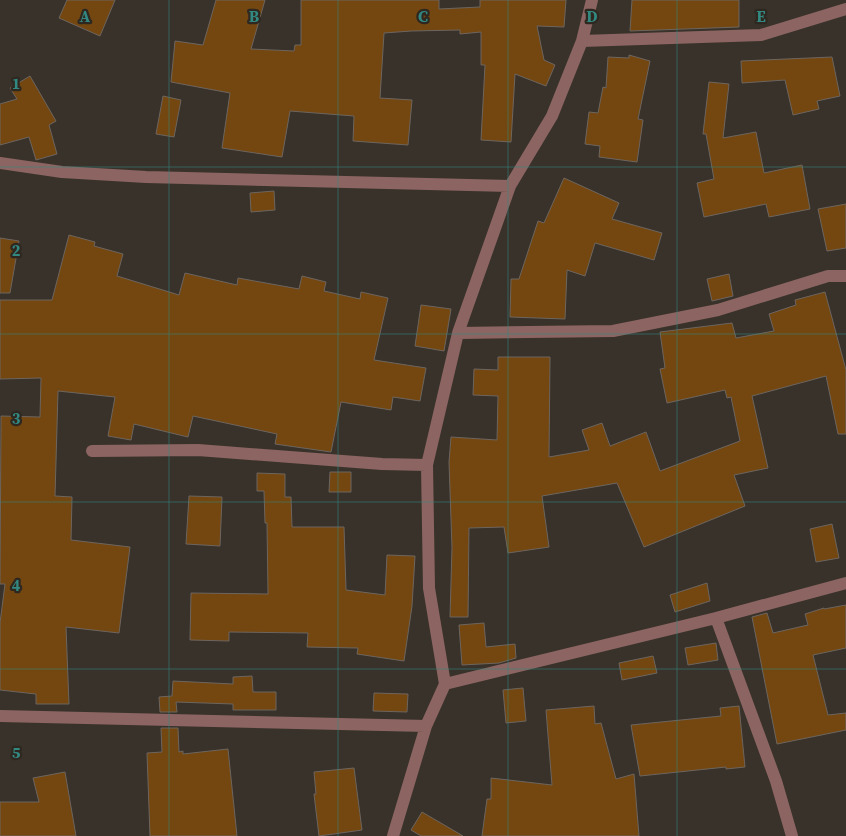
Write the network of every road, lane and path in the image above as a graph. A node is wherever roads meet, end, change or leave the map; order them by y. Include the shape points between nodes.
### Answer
1 (592, 0) edge
2 (846, 10) edge
3 (582, 41) junction
4 (0, 163) edge
5 (510, 186) junction
6 (846, 276) edge
7 (458, 333) junction
8 (92, 451) dead end
9 (427, 465) junction
10 (846, 583) edge
11 (716, 618) junction
12 (444, 684) junction
13 (0, 716) edge
14 (426, 726) junction
15 (393, 836) edge
16 (792, 836) edge

1 - 3 street
2 - 3 street via 761,35
3 - 5 street via 552,116
4 - 5 street via 62,172 146,177
5 - 7 street
6 - 7 street via 828,276 718,310 613,331
7 - 9 street
8 - 9 street via 198,450
9 - 12 street via 429,588
10 - 11 street
11 - 12 street
11 - 16 street via 776,781
12 - 14 street
13 - 14 street
14 - 15 street

